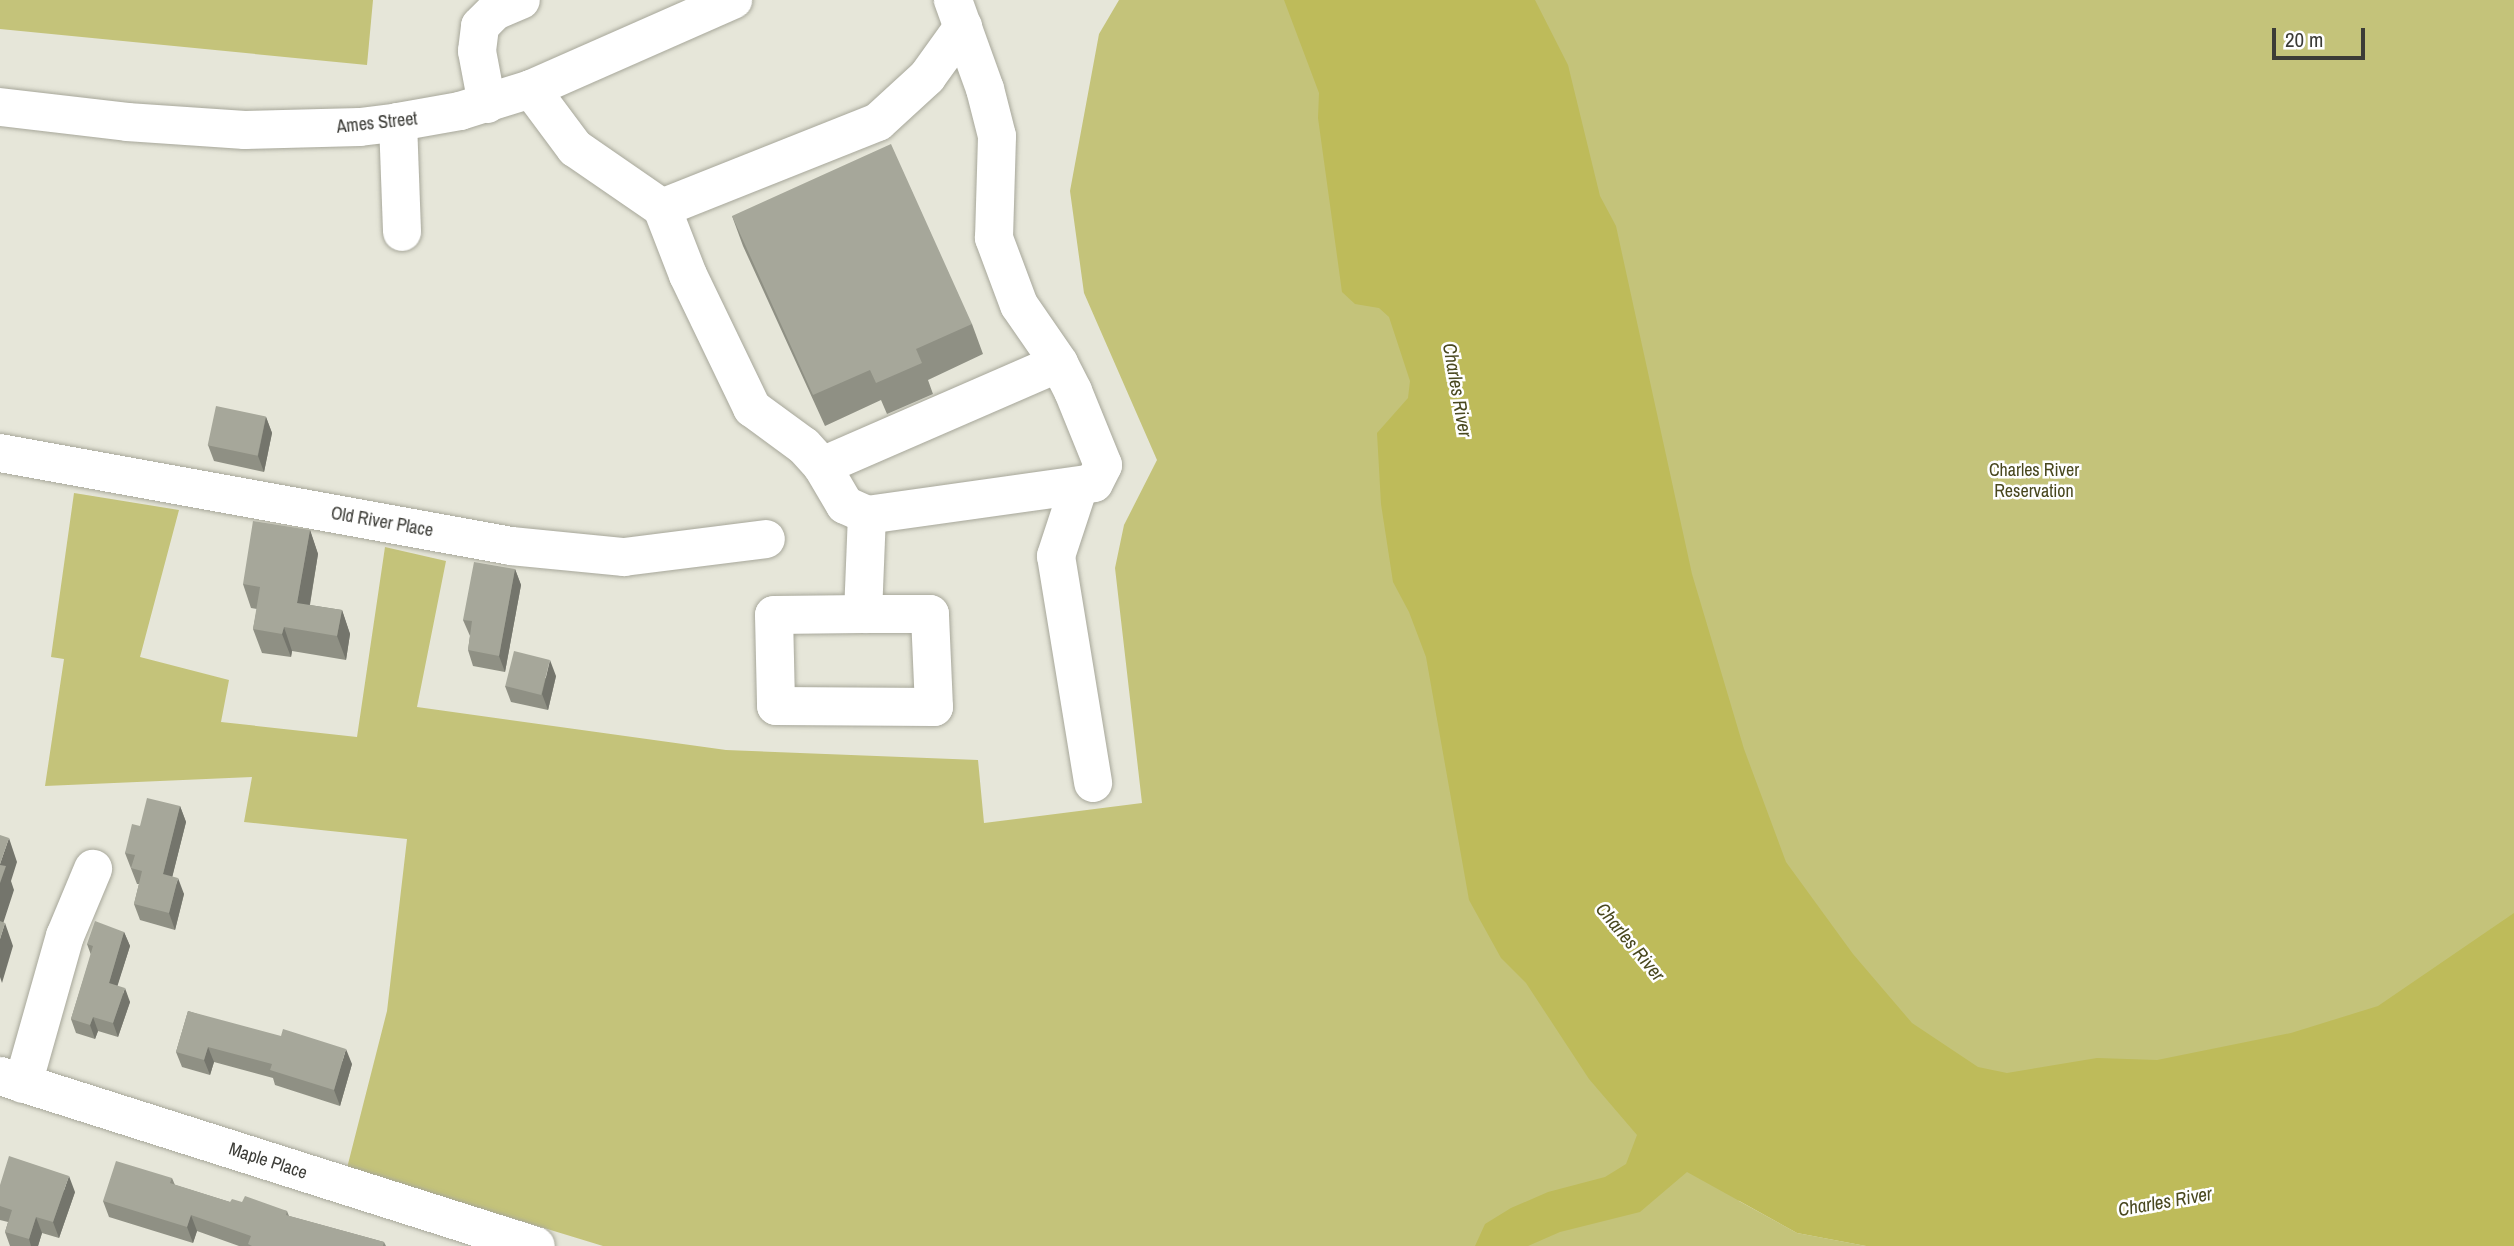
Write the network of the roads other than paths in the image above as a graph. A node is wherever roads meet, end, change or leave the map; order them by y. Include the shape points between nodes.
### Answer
1 (521, 0) edge
2 (733, 0) edge
3 (958, 13) edge
4 (531, 89) junction
5 (487, 104) junction
6 (0, 107) edge
7 (398, 122) junction
8 (662, 208) junction
9 (402, 232) dead end
10 (1059, 363) junction
11 (0, 453) edge
12 (822, 466) junction
13 (1079, 486) junction
14 (867, 515) junction
15 (766, 539) dead end
16 (863, 614) junction
17 (1093, 783) dead end
18 (93, 869) dead end
19 (12, 1080) edge
20 (536, 1246) edge

1 - 5 street via 495,11 480,26 477,51
2 - 4 street, Ames Street
3 - 8 street via 927,78 878,122
3 - 10 street via 997,136 994,238 1019,304
4 - 5 street, Ames Street
4 - 8 street via 575,148
5 - 7 street, Ames Street
6 - 7 street, Ames Street via 245,130
7 - 9 street
8 - 12 street via 688,275 752,408 804,446
10 - 12 street
10 - 13 street via 1103,465 1094,482
11 - 15 street, Old River Place via 511,546 624,557
12 - 14 street via 845,505
13 - 14 street
13 - 17 street via 1056,556
14 - 16 street
16 - 16 street via 930,614 934,707 776,706 774,615
18 - 19 street
19 - 20 street, Maple Place

